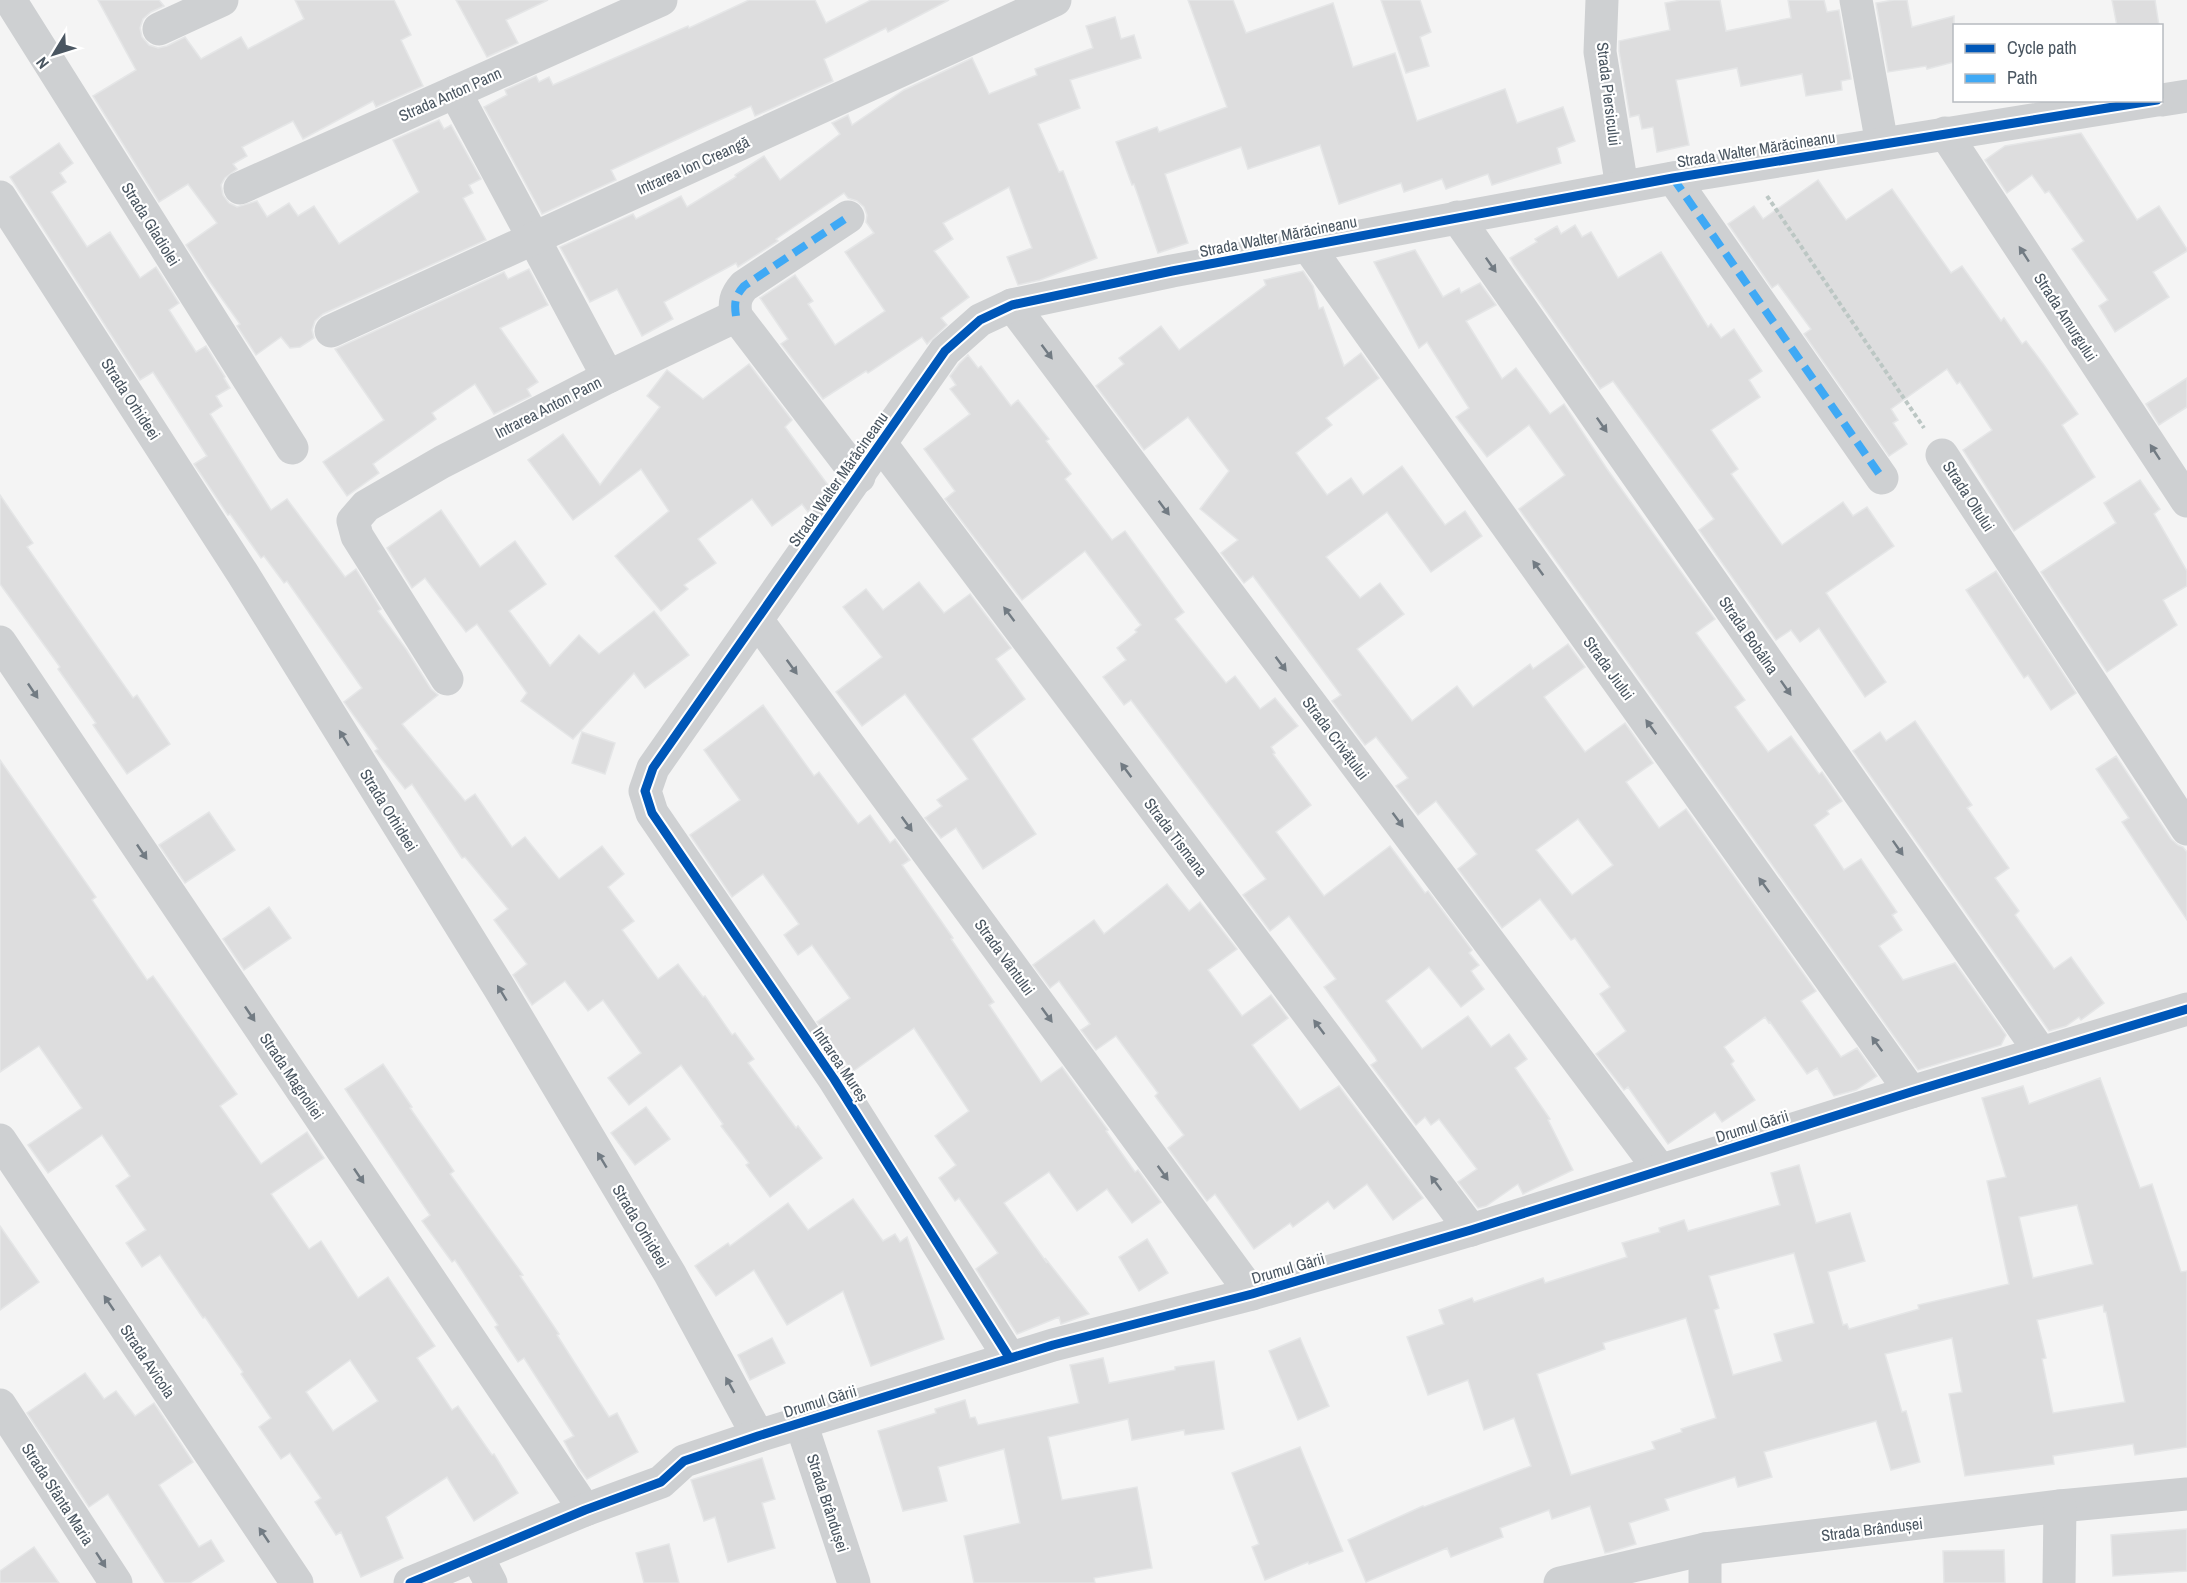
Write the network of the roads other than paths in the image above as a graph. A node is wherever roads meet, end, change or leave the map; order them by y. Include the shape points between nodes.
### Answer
1 (10, 0) edge
2 (222, 0) edge
3 (661, 0) edge
4 (1055, 0) edge
5 (1602, 0) edge
6 (1856, 0) edge
7 (159, 29) dead end
8 (455, 92) junction
9 (2187, 96) edge
10 (2163, 100) edge
11 (2144, 102) edge
12 (1945, 133) junction
13 (1882, 144) junction
14 (1673, 178) junction
15 (240, 188) dead end
16 (1622, 188) junction
17 (0, 197) edge
18 (848, 217) dead end
19 (1457, 217) junction
20 (533, 238) junction
21 (1307, 245) junction
22 (1012, 306) junction
23 (736, 316) junction
24 (331, 331) dead end
25 (608, 377) junction
26 (881, 444) junction
27 (292, 448) dead end
28 (1942, 455) road end
29 (859, 477) junction
30 (1882, 478) dead end
31 (2187, 501) edge
32 (758, 620) junction
33 (0, 642) edge
34 (447, 679) dead end
35 (645, 791) joint
36 (2187, 829) edge
37 (2187, 1009) edge
38 (2041, 1053) junction
39 (1911, 1092) junction
40 (0, 1140) edge
41 (1660, 1170) junction
42 (1471, 1230) junction
43 (1252, 1294) junction
44 (1009, 1357) junction
45 (0, 1405) edge
46 (801, 1424) junction
47 (758, 1436) junction
48 (2187, 1494) edge
49 (2060, 1506) junction
50 (585, 1510) junction
51 (1705, 1549) junction
52 (484, 1569) edge
53 (116, 1583) edge
54 (297, 1583) edge
55 (410, 1583) edge
56 (854, 1583) edge
57 (1560, 1583) edge
58 (1705, 1583) edge
59 (2059, 1583) edge

1 - 27 street, Strada Gladiolei
2 - 7 street
3 - 8 street, Strada Anton Pann
4 - 20 street, Intrarea Ion Creangă
5 - 16 street, Strada Piersicului via 1600,52
6 - 13 street
8 - 15 street, Strada Anton Pann
8 - 20 street
9 - 10 street
11 - 12 street, Strada Walter Mărăcineanu
12 - 13 street, Strada Walter Mărăcineanu
31 -> 12 street, Strada Amurgului
13 - 14 street, Strada Walter Mărăcineanu
14 - 16 street, Strada Walter Mărăcineanu
14 - 30 street
16 - 19 street, Strada Walter Mărăcineanu
47 -> 17 street, Strada Orhideei via 670,1274 500,989 236,564
18 - 23 street via 744,286 736,295
19 - 21 street, Strada Walter Mărăcineanu
19 -> 38 street, Strada Bobâlna
20 - 24 street, Intrarea Ion Creangă
20 - 25 street
21 - 22 street, Strada Walter Mărăcineanu
39 -> 21 street, Strada Jiului
22 - 26 street, Strada Walter Mărăcineanu via 980,320 956,339
22 -> 41 street, Strada Crivățului
23 - 25 street, Intrarea Anton Pann
23 - 29 street
25 - 34 street, Intrarea Anton Pann via 442,462 366,506 353,521 357,536
26 - 29 street, Strada Walter Mărăcineanu
42 -> 26 street, Strada Tismana
28 - 36 street, Strada Oltului
29 - 32 street, Strada Walter Mărăcineanu
32 - 35 street, Strada Walter Mărăcineanu via 653,768
32 -> 43 street, Strada Vântului
33 -> 50 street, Strada Magnoliei
35 - 44 street, Intrarea Mureș via 652,813 834,1079
37 - 38 street, Drumul Gării
38 - 39 street, Drumul Gării
39 - 41 street, Drumul Gării
54 -> 40 street, Strada Avicola
41 - 42 street, Drumul Gării
42 - 43 street, Drumul Gării
43 - 44 street, Drumul Gării
44 - 46 street, Drumul Gării
45 -> 53 street, Strada Sfânta Maria
46 - 47 street, Drumul Gării
46 - 56 street, Strada Brândușei
47 - 50 street, Drumul Gării via 684,1461 661,1482
48 - 49 street, Strada Brândușei
49 - 51 street, Strada Brândușei
49 - 59 street
50 - 52 street, Drumul Gării
51 - 57 street, Strada Brândușei
51 - 58 street
52 - 55 street, Drumul Gării

